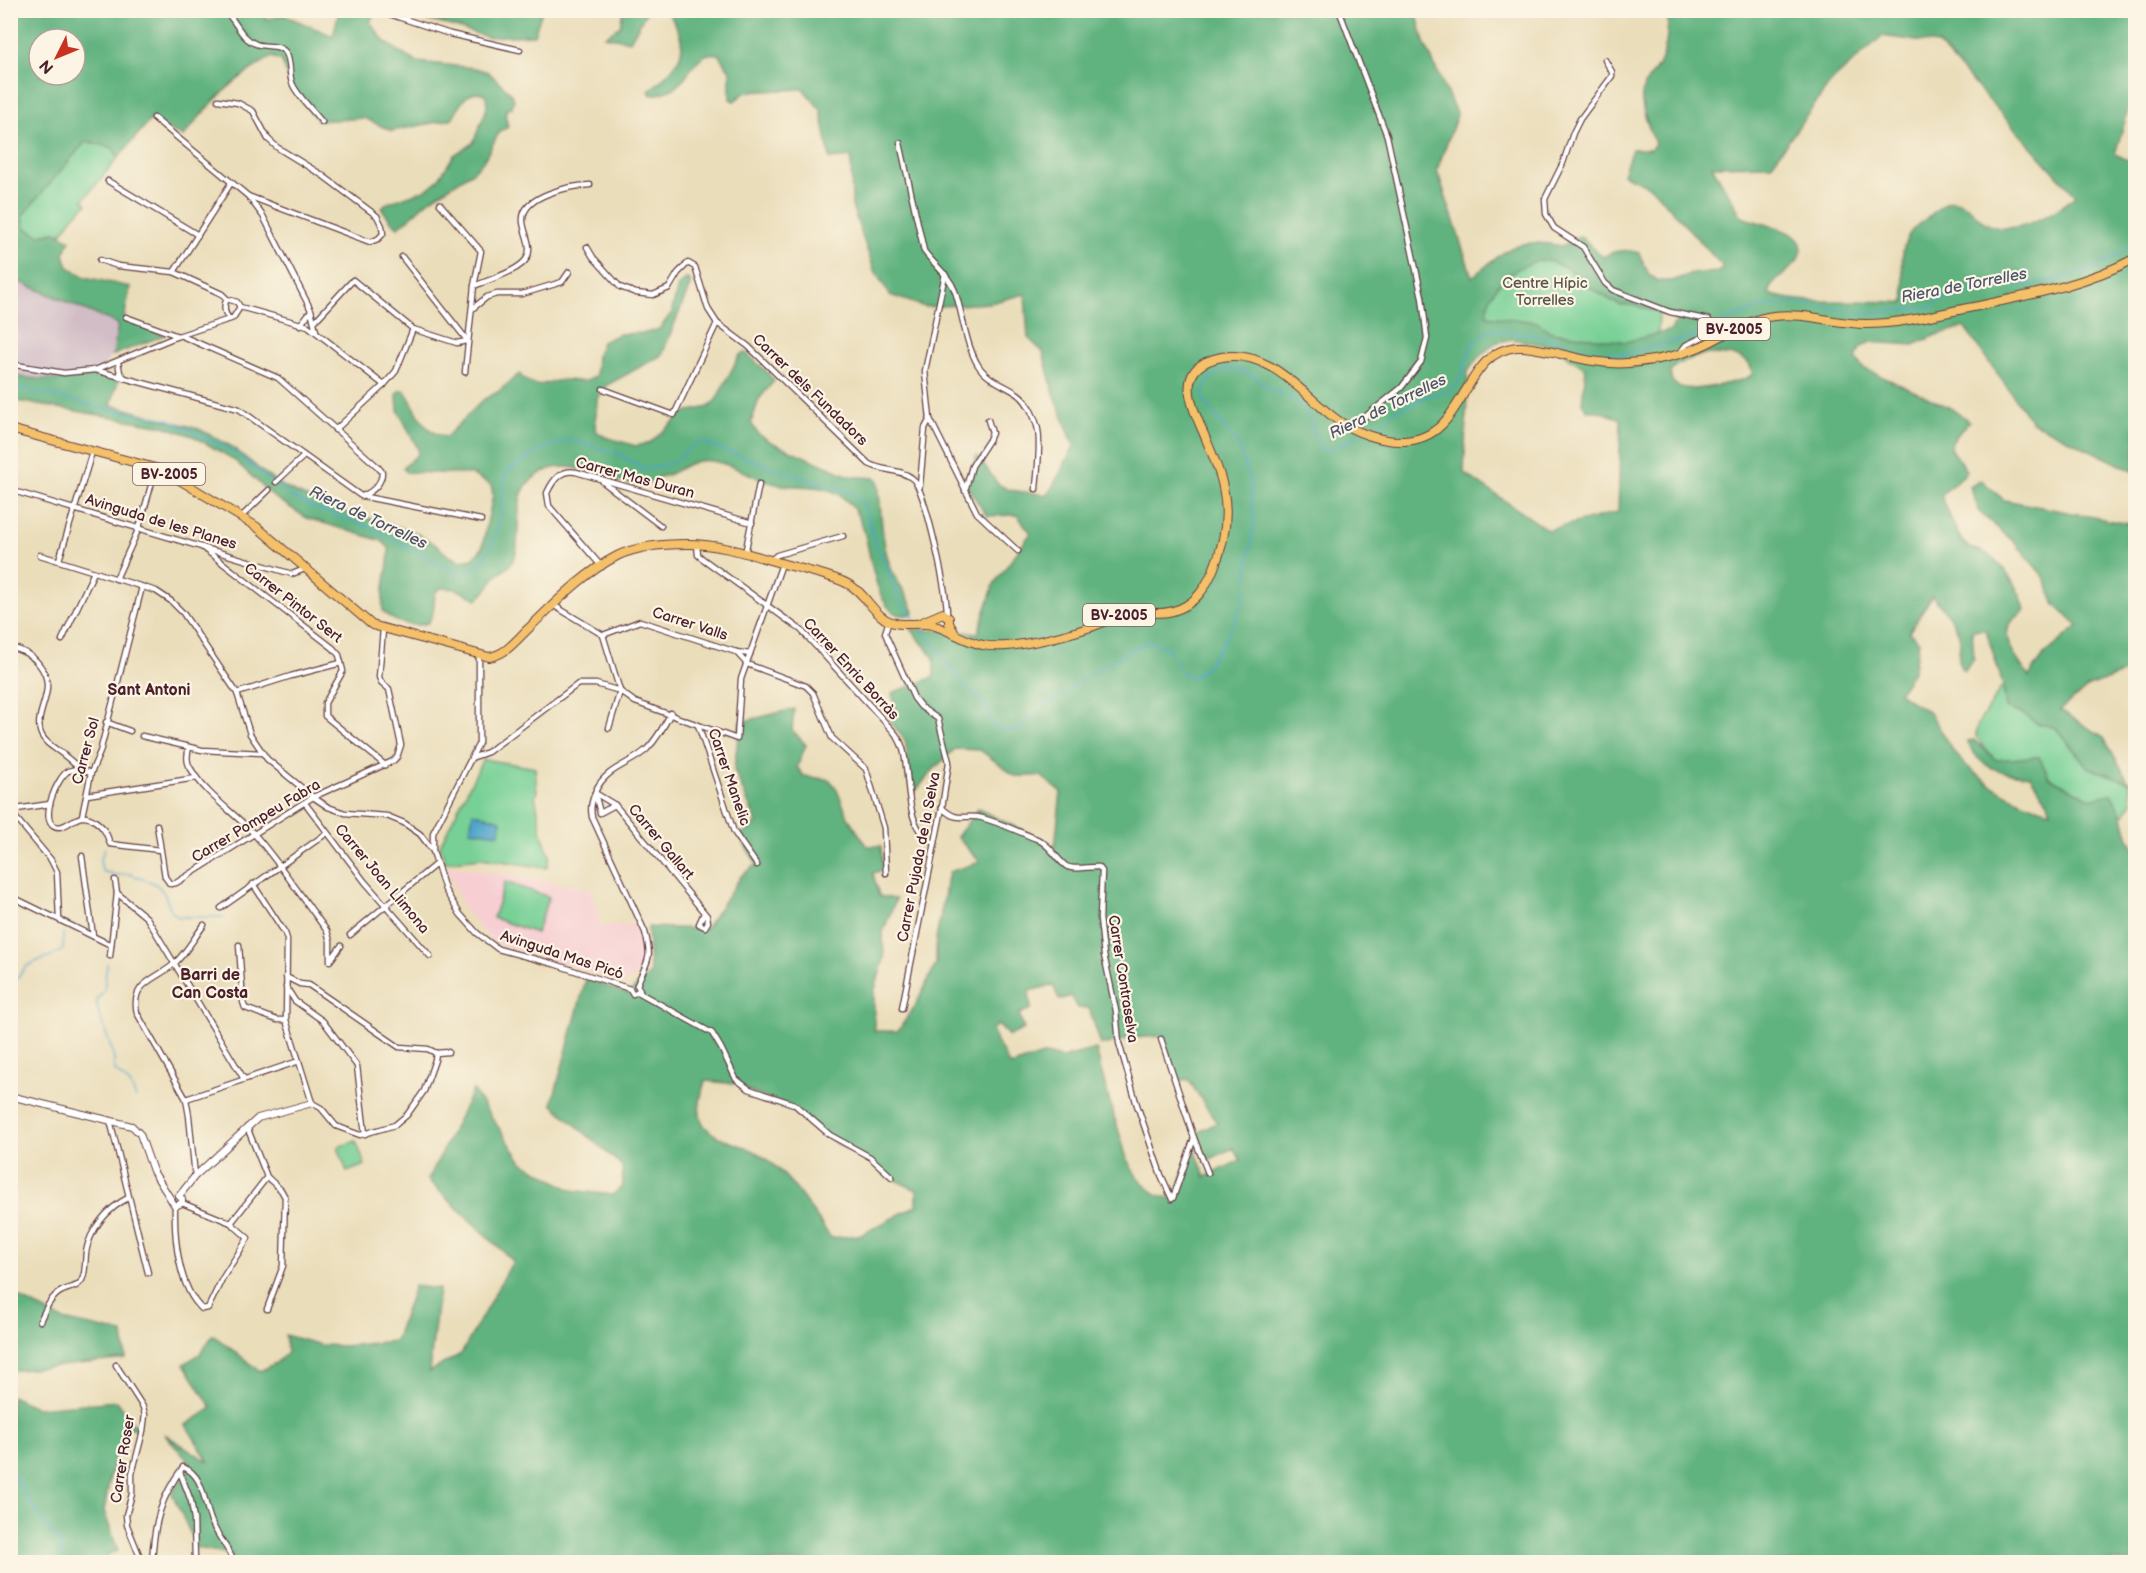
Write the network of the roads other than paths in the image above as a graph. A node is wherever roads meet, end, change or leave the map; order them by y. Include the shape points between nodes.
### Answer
1 (224, 10) edge
2 (377, 10) edge
3 (1339, 10) edge
4 (520, 50) dead end
5 (1605, 60) dead end
6 (218, 100) dead end
7 (154, 118) dead end
8 (322, 122) dead end
9 (900, 143) dead end
10 (108, 181) dead end
11 (231, 183) junction
12 (590, 185) dead end
13 (248, 196) junction
14 (440, 204) dead end
15 (272, 205) junction
16 (263, 216) junction
17 (198, 235) junction
18 (587, 247) dead end
19 (402, 257) dead end
20 (2136, 258) edge
21 (100, 260) dead end
22 (174, 272) junction
23 (569, 272) dead end
24 (945, 274) junction
25 (474, 286) junction
26 (227, 299) junction
27 (240, 307) junction
28 (472, 309) junction
29 (311, 310) junction
30 (126, 317) dead end
31 (230, 319) junction
32 (314, 322) junction
33 (717, 323) junction
34 (300, 325) junction
35 (413, 329) junction
36 (316, 331) junction
37 (180, 336) junction
38 (467, 341) junction
39 (1679, 354) junction
40 (118, 362) junction
41 (10, 364) edge
42 (94, 370) junction
43 (465, 372) dead end
44 (127, 380) junction
45 (384, 386) junction
46 (603, 389) dead end
47 (930, 419) junction
48 (988, 420) dead end
49 (1347, 426) junction
50 (10, 429) edge
51 (336, 430) junction
52 (92, 452) junction
53 (304, 456) junction
54 (156, 468) junction
55 (601, 480) junction
56 (276, 482) dead end
57 (759, 484) dead end
58 (920, 489) junction
59 (1036, 489) dead end
60 (10, 490) edge
61 (269, 490) dead end
62 (965, 492) junction
63 (361, 496) junction
64 (75, 508) junction
65 (241, 517) junction
66 (482, 520) dead end
67 (752, 523) junction
68 (662, 526) dead end
69 (139, 528) junction
70 (843, 536) dead end
71 (697, 545) junction
72 (203, 548) junction
73 (1018, 551) dead end
74 (40, 555) dead end
75 (745, 555) junction
76 (58, 560) junction
77 (769, 561) junction
78 (782, 564) junction
79 (602, 567) junction
80 (305, 568) junction
81 (94, 572) junction
82 (116, 579) junction
83 (142, 587) junction
84 (553, 605) junction
85 (767, 606) junction
86 (935, 616) junction
87 (948, 619) junction
88 (889, 621) junction
89 (918, 623) junction
90 (939, 627) junction
91 (383, 629) junction
92 (956, 634) junction
93 (603, 635) junction
94 (62, 640) dead end
95 (10, 647) edge
96 (736, 652) junction
97 (750, 654) junction
98 (479, 655) junction
99 (341, 663) junction
100 (747, 664) junction
101 (620, 691) junction
102 (237, 693) junction
103 (671, 713) junction
104 (106, 722) junction
105 (698, 725) junction
106 (609, 728) dead end
107 (130, 731) dead end
108 (142, 736) dead end
109 (479, 743) junction
110 (189, 747) junction
111 (488, 752) junction
112 (262, 753) junction
113 (474, 757) junction
114 (385, 765) junction
115 (76, 768) junction
116 (91, 773) junction
117 (196, 777) junction
118 (595, 793) junction
119 (87, 795) junction
120 (313, 797) junction
121 (305, 803) junction
122 (321, 803) junction
123 (50, 804) junction
124 (615, 806) junction
125 (942, 808) junction
126 (10, 810) edge
127 (82, 816) junction
128 (316, 817) junction
129 (157, 825) dead end
130 (327, 833) junction
131 (433, 833) junction
132 (254, 834) junction
133 (420, 834) junction
134 (935, 843) junction
135 (160, 850) junction
136 (433, 851) junction
137 (82, 856) dead end
138 (436, 864) junction
139 (757, 865) dead end
140 (280, 866) junction
141 (886, 873) dead end
142 (116, 880) dead end
143 (254, 884) junction
144 (117, 893) junction
145 (10, 896) edge
146 (387, 904) junction
147 (221, 908) dead end
148 (704, 913) dead end
149 (59, 919) junction
150 (204, 925) dead end
151 (350, 935) dead end
152 (93, 936) junction
153 (111, 945) junction
154 (239, 945) dead end
155 (341, 946) dead end
156 (110, 956) dead end
157 (430, 956) dead end
158 (174, 964) junction
159 (286, 977) junction
160 (300, 984) junction
161 (637, 985) junction
162 (286, 987) junction
163 (630, 989) junction
164 (639, 992) junction
165 (286, 1001) junction
166 (295, 1001) junction
167 (902, 1008) dead end
168 (286, 1020) junction
169 (1161, 1038) dead end
170 (448, 1052) dead end
171 (436, 1053) junction
172 (299, 1061) junction
173 (244, 1079) junction
174 (10, 1096) edge
175 (186, 1099) junction
176 (312, 1103) junction
177 (110, 1120) junction
178 (247, 1126) junction
179 (365, 1134) junction
180 (1194, 1138) junction
181 (1208, 1173) dead end
182 (195, 1176) junction
183 (267, 1177) junction
184 (892, 1177) dead end
185 (179, 1196) junction
186 (128, 1198) junction
187 (171, 1198) junction
188 (178, 1205) junction
189 (231, 1223) junction
190 (148, 1273) dead end
191 (267, 1309) dead end
192 (40, 1321) dead end
193 (116, 1365) dead end
194 (181, 1469) junction
195 (142, 1563) edge
196 (152, 1563) edge
197 (195, 1563) edge
198 (234, 1563) edge

1 - 8 street via 255,44 277,46 286,53 292,85
2 - 4 street via 450,34
3 - 49 street via 1387,136 1422,297 1427,338 1421,362 1401,388
5 - 39 street via 1612,76 1580,119 1545,199 1545,209 1554,228 1583,247 1605,283 1614,290 1664,310 1705,319 1712,327 1706,337 1686,345
6 - 15 street via 238,103 253,111 268,139 377,216 383,234 370,242
7 - 11 street
9 - 24 street via 924,251
10 - 17 street
11 - 13 street
11 - 17 street
12 - 25 street via 569,186 542,196 527,208 522,219 528,257 520,266
13 - 15 street
13 - 16 street
14 - 25 street via 481,251
15 - 16 street
16 - 29 street
17 - 22 street
18 - 33 street, Carrer dels Fundadors via 620,287 636,293 653,296 669,288 688,263 695,267 708,309
19 - 38 street
20 - 39 main road, BV-2005 via 2082,282 1910,320 1861,324 1796,315 1767,317
21 - 22 street via 118,266
22 - 26 street
23 - 28 street via 562,282 522,294 487,297
24 - 47 street via 925,371
24 - 59 street via 954,289 979,366 990,378 1021,396 1038,429
25 - 28 street
26 - 27 street
26 - 31 street via 225,312
27 - 31 street
27 - 34 street
28 - 38 street
29 - 32 street
29 - 34 street
30 - 37 street
31 - 37 street
32 - 35 street via 353,280
32 - 36 street
33 - 46 street via 674,415
33 - 58 street, Carrer dels Fundadors via 748,346 869,464 908,476
34 - 36 street
35 - 38 street via 456,343
35 - 45 street via 396,371
36 - 45 street
37 - 40 street
37 - 51 street via 278,378
38 - 43 street
39 - 49 main road, BV-2005 via 1613,363 1519,346 1493,355 1482,365 1452,414 1431,433 1404,441 1370,436
40 - 42 street
40 - 44 street via 120,373
41 - 42 street via 64,373
42 - 44 street
44 - 53 street via 239,409
45 - 51 street
47 - 58 street via 925,428
47 - 62 street
48 - 62 street via 992,434 972,466
49 - 92 main road, BV-2005 via 1266,365 1236,356 1204,364 1193,375 1190,404 1223,486 1226,516 1221,551 1198,597 1176,610 1125,614 1084,630 1012,645 986,646
50 - 52 main road, BV-2005
51 - 63 street via 382,472 372,492
52 - 54 main road, BV-2005
52 - 64 street
53 - 56 street
53 - 63 street
54 - 65 main road, BV-2005
54 - 69 street
55 - 67 street, Carrer Mas Duran
55 - 68 street
55 - 79 street, Carrer Mas Duran via 569,471 562,473 547,493 549,506
57 - 67 street
58 - 87 street
60 - 64 street, Avinguda de les Planes
61 - 65 street
62 - 73 street via 977,513
63 - 66 street
64 - 69 street, Avinguda de les Planes
64 - 76 street
65 - 80 main road, BV-2005
67 - 75 street
69 - 72 street, Avinguda de les Planes
69 - 82 street
70 - 77 street via 777,555
71 - 75 main road, BV-2005
71 - 79 main road, BV-2005 via 633,551
71 - 85 street, Carrer Enric Borràs via 704,560
72 - 80 street, Avinguda de les Planes via 292,574
72 - 99 street, Carrer Pintor Sert via 326,642 339,655
74 - 76 street, Avinguda Mas Picó
75 - 77 main road, BV-2005
76 - 81 street, Avinguda Mas Picó
77 - 78 main road, BV-2005
78 - 85 street
78 - 88 main road, BV-2005 via 846,582
79 - 84 main road, BV-2005
80 - 91 main road, BV-2005 via 368,622
81 - 82 street, Avinguda Mas Picó
81 - 94 street
82 - 83 street, Avinguda Mas Picó
83 - 102 street, Avinguda Mas Picó via 156,591 183,613
83 - 104 street, Carrer Sol
84 - 93 street
84 - 98 main road, BV-2005 via 507,650 494,657
85 - 97 street
85 - 134 street, Carrer Enric Borràs via 801,630 894,732 904,750 914,823 926,839
86 - 87 main road, BV-2005 via 942,613
86 - 89 main road, BV-2005
86 - 90 main road
87 - 90 main road
87 - 92 main road
88 - 89 main road, BV-2005
88 - 125 street, Carrer Pujada de la Selva via 885,633 914,698 938,719 943,732 949,762
89 - 90 main road, BV-2005
90 - 92 main road, BV-2005
91 - 98 main road, BV-2005
91 - 114 street via 379,677 389,689 401,745 397,757
93 - 96 street, Carrer Valls via 640,621
93 - 101 street
95 - 115 street via 22,650 43,668 48,686 41,734
96 - 97 street, Carrer Valls
96 - 100 street, Carrer Valls
97 - 100 street
98 - 109 street
99 - 102 street
99 - 114 street, Carrer Pintor Sert via 343,671 325,703 324,716
100 - 105 street via 741,679 737,738
100 - 141 street, Carrer Valls via 806,686 813,693 832,738 866,769 884,828
101 - 103 street via 634,702
101 - 106 street
101 - 111 street via 578,684
102 - 112 street, Avinguda Mas Picó via 250,734
103 - 105 street
103 - 118 street via 646,749 610,771
104 - 107 street
104 - 116 street, Carrer Sol
105 - 139 street, Carrer Manelic via 734,832
108 - 110 street
109 - 111 street
109 - 113 street
110 - 112 street
110 - 117 street via 188,766
111 - 113 street
112 - 120 street, Avinguda Mas Picó
113 - 131 street
114 - 120 street, Carrer Pompeu Fabra
115 - 116 street
115 - 123 street via 61,779
116 - 119 street, Carrer Sol
117 - 119 street
117 - 132 street
118 - 124 street, Carrer Gallart
118 - 124 street via 600,813
118 - 161 street via 590,806 592,817 650,948 649,960
119 - 127 street, Carrer Sol
120 - 121 street, Carrer Pompeu Fabra
120 - 122 street, Avinguda Mas Picó
121 - 128 street, Carrer Joan Llimona
121 - 132 street, Carrer Pompeu Fabra
122 - 128 street, Carrer Joan Llimona
122 - 133 street, Avinguda Mas Picó via 345,813 387,816
123 - 126 street
123 - 127 street via 47,815 55,827
124 - 148 street, Carrer Gallart
125 - 134 street, Carrer Pujada de la Selva
125 - 180 street, Carrer Contraselva via 950,816 979,817 1047,843 1066,866 1099,867 1104,955 1119,1043 1172,1199
126 - 149 street via 57,872
127 - 135 street via 101,825 110,844
128 - 130 street, Carrer Joan Llimona
129 - 135 street
130 - 140 street
130 - 146 street, Carrer Joan Llimona
131 - 133 street
131 - 136 street, Avinguda Mas Picó
132 - 135 street, Carrer Pompeu Fabra via 182,881 170,884
132 - 140 street
133 - 136 street, Avinguda Mas Picó
134 - 167 street, Carrer Pujada de la Selva
136 - 138 street, Avinguda Mas Picó
137 - 152 street
138 - 146 street
138 - 163 street, Avinguda Mas Picó via 445,890 460,914 490,944
140 - 143 street
140 - 155 street via 327,931 330,961
142 - 144 street
143 - 147 street
143 - 159 street via 285,933
144 - 153 street
144 - 158 street via 147,918
145 - 149 street
146 - 151 street
146 - 157 street, Carrer Joan Llimona
149 - 152 street
150 - 158 street
152 - 153 street
153 - 156 street
154 - 168 street via 245,1008
158 - 173 street
158 - 175 street via 141,986 135,1004
159 - 160 street
159 - 162 street
160 - 162 street
160 - 171 street via 309,985 399,1047 432,1049
161 - 163 street, Avinguda Mas Picó
161 - 164 street, Avinguda Mas Picó
162 - 165 street
162 - 166 street
163 - 164 street, Avinguda Mas Picó via 633,994
164 - 184 street, Avinguda Mas Picó via 712,1033 736,1079 749,1089 794,1104 830,1135 870,1157
165 - 166 street
165 - 168 street
166 - 179 street via 323,1021 357,1066
168 - 172 street
169 - 180 street, Carrer Contraselva
170 - 171 street
171 - 179 street via 424,1091 407,1115 395,1125
172 - 173 street
172 - 176 street
173 - 175 street
174 - 177 street
175 - 182 street
176 - 178 street via 264,1116
176 - 179 street via 336,1126
177 - 186 street
177 - 187 street via 137,1130 153,1171
178 - 182 street
178 - 183 street
180 - 181 street, Carrer Contraselva
182 - 185 street
183 - 189 street
183 - 191 street via 285,1197 285,1234 283,1266
185 - 187 street
185 - 188 street via 182,1199
186 - 190 street
186 - 192 street via 106,1213 89,1242 81,1282 55,1296
187 - 188 street via 171,1203
188 - 189 street
188 - 189 street via 180,1270 195,1303 202,1309 208,1308 248,1238
193 - 195 street, Carrer Roser via 145,1415 126,1515
194 - 196 street via 161,1503
194 - 197 street via 194,1519
194 - 198 street via 189,1469 196,1477 213,1526

